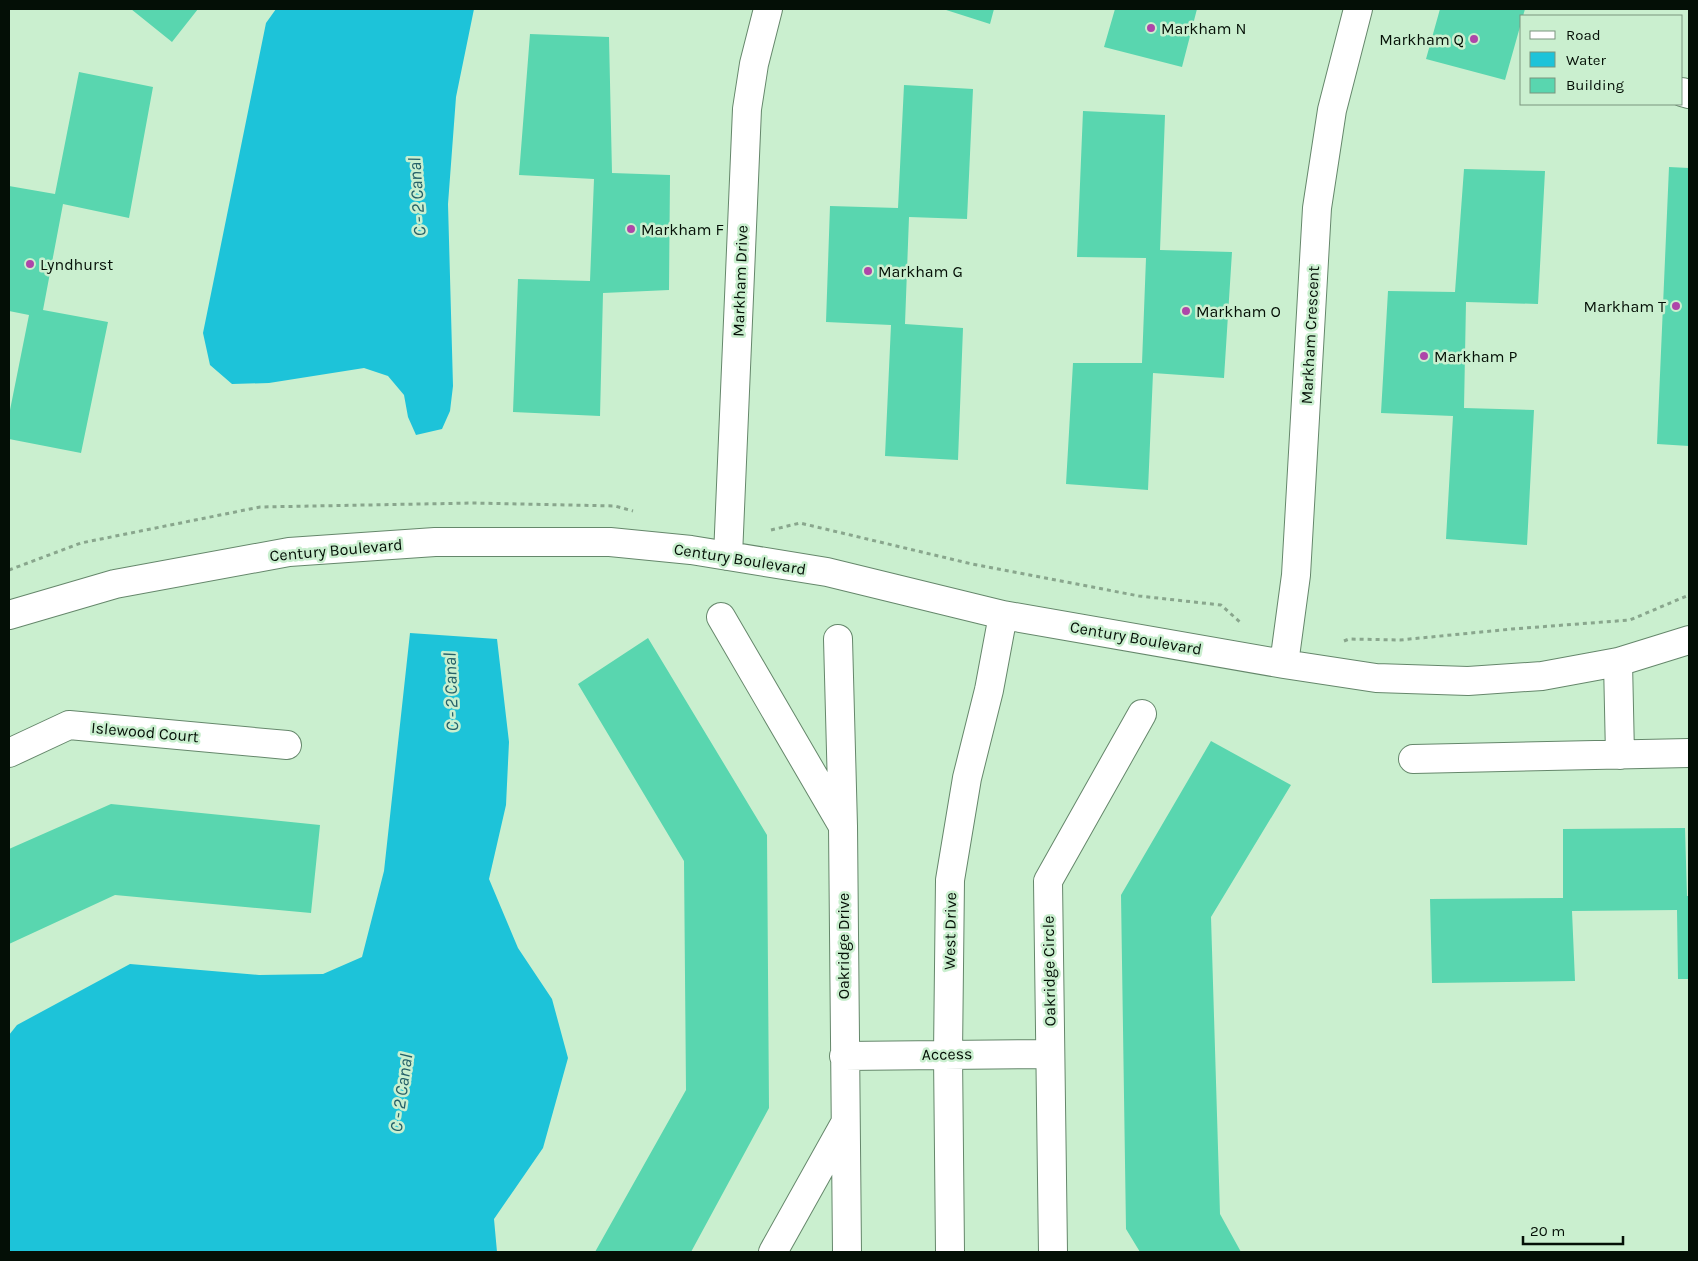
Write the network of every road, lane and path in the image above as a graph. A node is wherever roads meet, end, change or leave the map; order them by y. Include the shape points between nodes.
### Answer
1 (768, 9) edge
2 (1358, 9) edge
3 (762, 532) dead end
4 (728, 556) junction
5 (1689, 595) edge
6 (9, 615) edge
7 (1003, 615) junction
8 (721, 617) dead end
9 (1242, 625) dead end
10 (838, 639) dead end
11 (1689, 640) edge
12 (1341, 642) dead end
13 (1618, 662) junction
14 (1284, 664) junction
15 (1142, 714) dead end
16 (287, 745) dead end
17 (9, 753) edge
18 (1689, 753) edge
19 (1620, 755) junction
20 (1412, 759) dead end
21 (843, 826) junction
22 (948, 1054) junction
23 (1050, 1054) junction
24 (844, 1056) junction
25 (845, 1124) junction
26 (774, 1252) edge
27 (847, 1252) edge
28 (950, 1252) edge
29 (1053, 1252) edge

1 - 4 street, Markham Drive via 747,109
2 - 14 street, Markham Crescent via 1332,110 1317,208 1296,575
3 - 9 path via 800,523 972,564 1139,596 1221,605
4 - 6 street, Century Boulevard via 600,542 435,542 289,552 115,584
4 - 7 street, Century Boulevard via 827,572
5 - 12 path via 1630,620
7 - 14 street, Century Boulevard
7 - 22 street, West Drive via 989,690 967,778 950,880
8 - 21 street
10 - 21 street, Oakridge Drive
11 - 13 street, Century Boulevard
13 - 14 street, Century Boulevard via 1542,676 1468,681 1376,678
13 - 19 street
15 - 23 street, Oakridge Circle via 1048,881
16 - 17 street, Islewood Court via 69,725
18 - 19 street
19 - 20 street
21 - 24 street, Oakridge Drive
22 - 23 street, Access
22 - 24 street, Access
22 - 28 street, West Drive
23 - 29 street, Oakridge Circle
24 - 25 street, Oakridge Drive
25 - 26 street
25 - 27 street, Oakridge Drive

